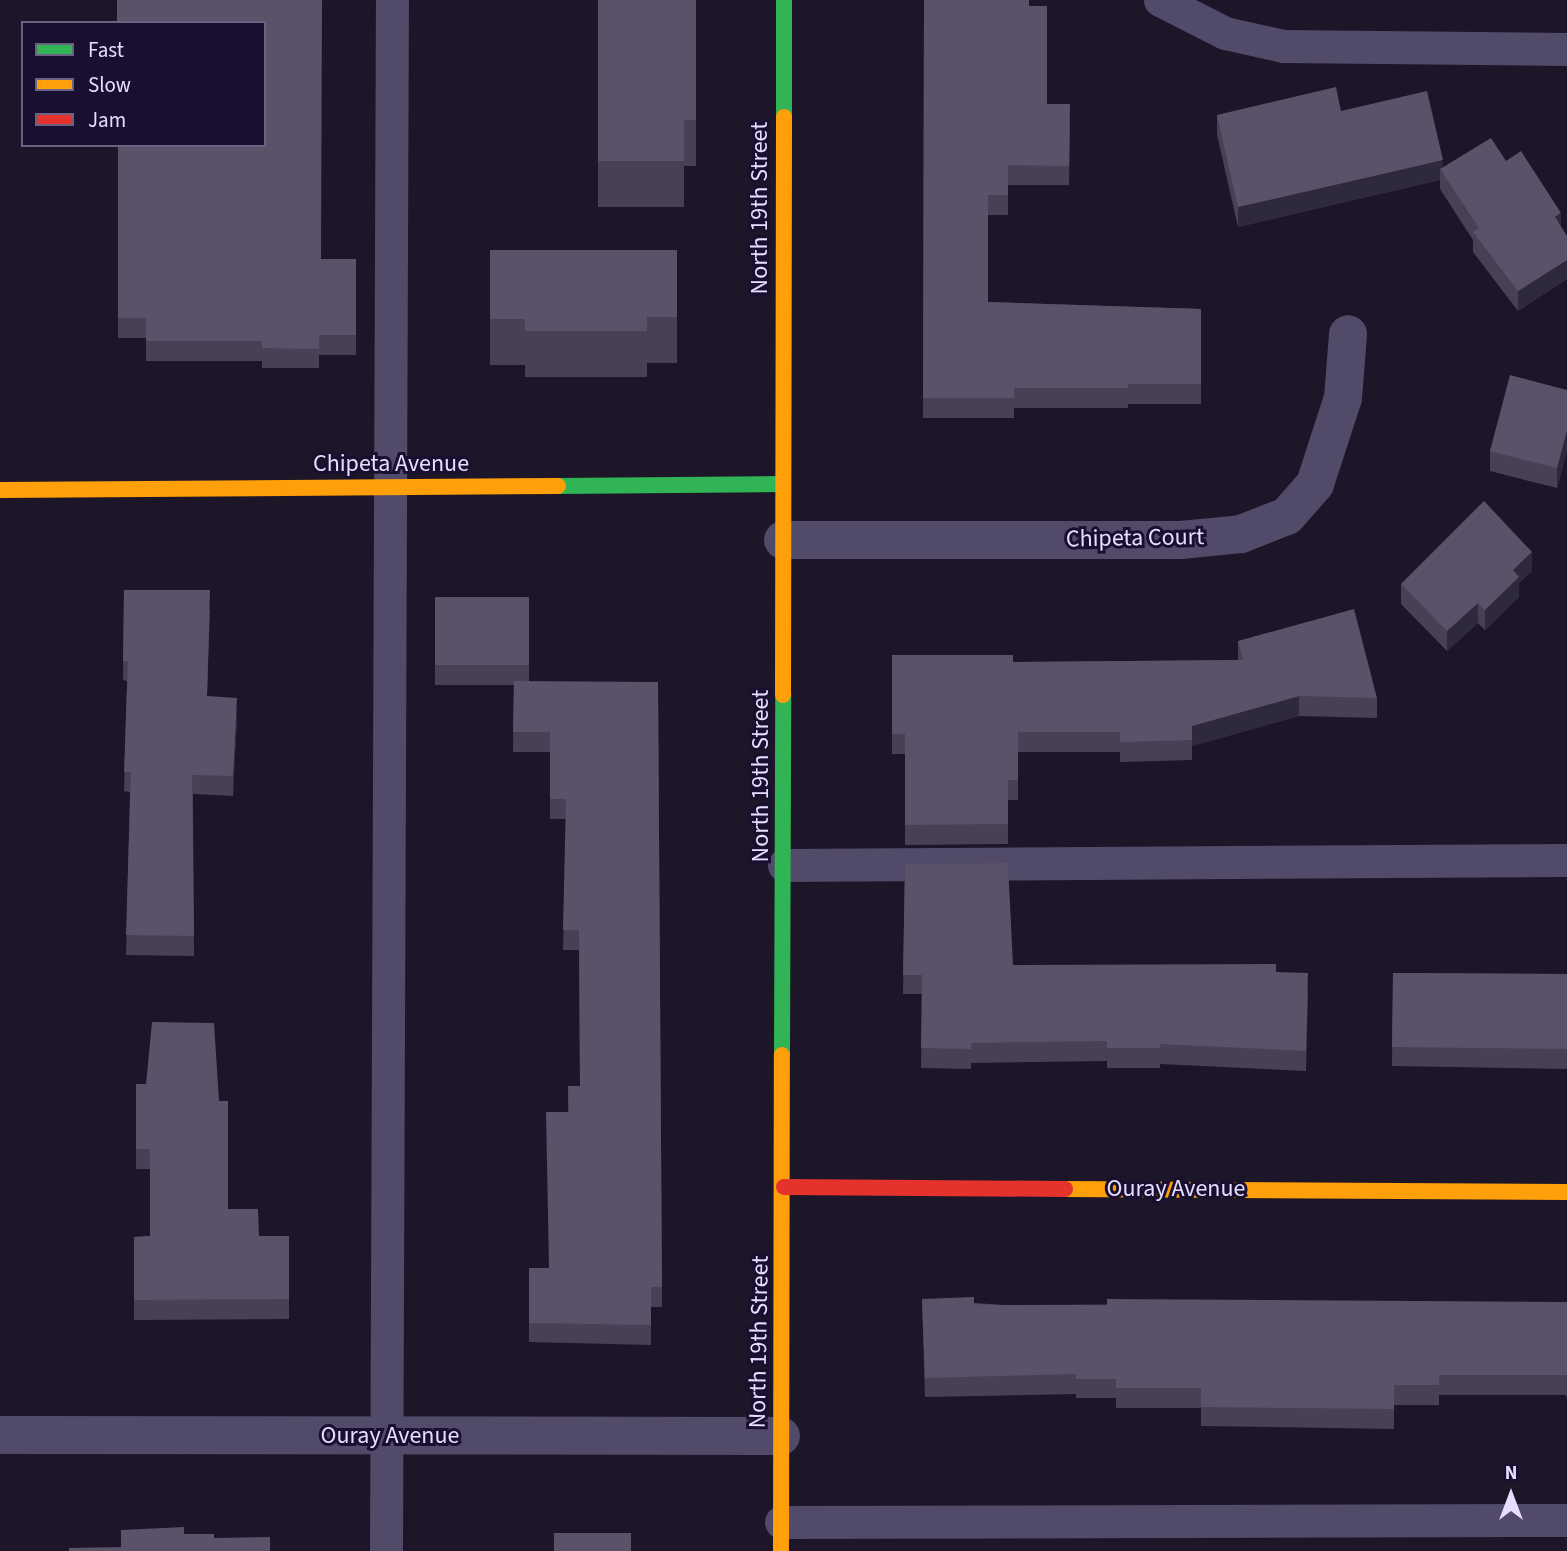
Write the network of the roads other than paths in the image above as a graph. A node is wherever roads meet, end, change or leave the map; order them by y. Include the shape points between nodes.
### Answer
1 (392, 0) edge
2 (784, 0) edge
3 (1160, 0) edge
4 (1567, 50) edge
5 (1348, 334) dead end
6 (782, 484) junction
7 (387, 487) junction
8 (0, 490) edge
9 (783, 540) junction
10 (1567, 860) edge
11 (784, 865) junction
12 (784, 1187) junction
13 (1567, 1192) edge
14 (0, 1435) edge
15 (387, 1436) junction
16 (781, 1436) junction
17 (1567, 1520) edge
18 (781, 1536) edge
19 (386, 1551) edge

1 - 7 lane
2 - 6 street, North 19th Street
3 - 4 lane via 1225,33 1283,46
5 - 9 street, Chipeta Court via 1342,398 1330,449 1315,484 1287,516 1241,534 1181,540
6 - 7 street, Chipeta Avenue
6 - 9 street, North 19th Street
7 - 8 street, Chipeta Avenue
7 - 15 lane
9 - 11 street, North 19th Street
10 - 11 lane
11 - 12 street, North 19th Street
12 - 13 street, Ouray Avenue
12 - 16 street, North 19th Street
14 - 15 street, Ouray Avenue
15 - 16 street, Ouray Avenue
15 - 19 lane
16 - 18 street, North 19th Street
17 - 18 lane

